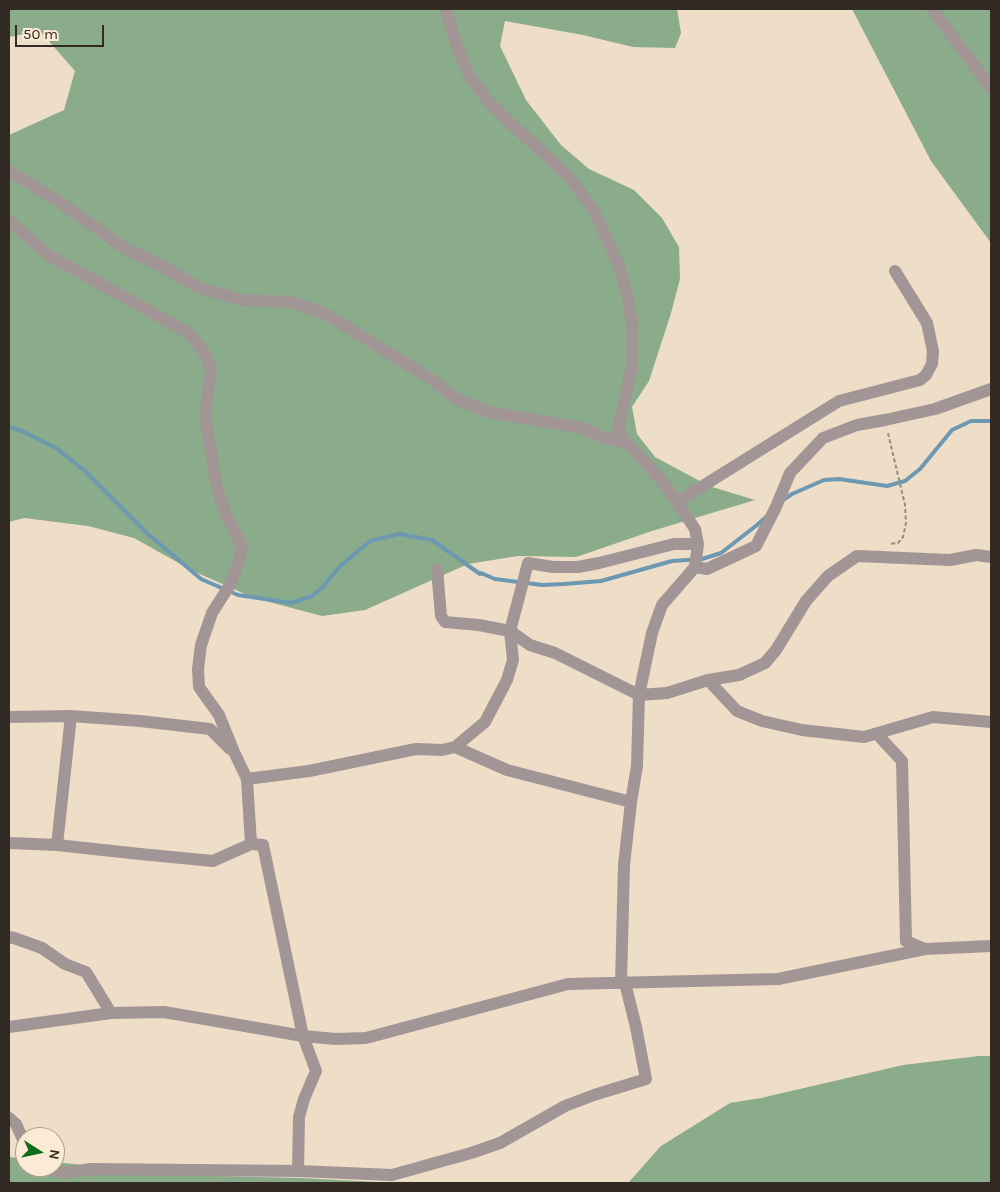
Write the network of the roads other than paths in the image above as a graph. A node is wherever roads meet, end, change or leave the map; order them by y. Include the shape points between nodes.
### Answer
1 (446, 9) edge
2 (932, 9) edge
3 (991, 88) edge
4 (9, 171) edge
5 (9, 221) edge
6 (895, 271) dead end
7 (991, 389) edge
8 (625, 442) junction
9 (677, 502) junction
10 (698, 544) junction
11 (991, 557) edge
12 (695, 567) junction
13 (437, 569) dead end
14 (510, 631) junction
15 (708, 680) junction
16 (639, 695) junction
17 (71, 716) junction
18 (9, 717) edge
19 (991, 722) edge
20 (877, 734) junction
21 (455, 747) junction
22 (234, 752) junction
23 (247, 779) junction
24 (631, 802) junction
25 (9, 843) edge
26 (251, 844) junction
27 (57, 845) junction
28 (9, 937) edge
29 (991, 946) edge
30 (925, 949) junction
31 (623, 983) junction
32 (111, 1013) junction
33 (9, 1027) edge
34 (303, 1036) junction
35 (9, 1118) edge
36 (17, 1127) edge
37 (298, 1172) junction
38 (65, 1173) edge

1 - 8 street via 470,77 489,102 568,176 593,209 619,266 632,326 632,366 618,429
2 - 3 street
4 - 8 street via 126,249 199,288 241,300 290,302 324,313 459,400 488,412 584,428 604,438
5 - 22 street via 50,256 186,332 204,352 211,370 205,416 217,488 242,546 231,583 212,613 202,645 199,687 219,715
6 - 9 street via 927,323 933,351 932,364 926,375 920,380 839,401
7 - 12 street via 935,409 857,425 824,438 790,473 756,546 707,569
8 - 9 street
9 - 10 street via 695,529
10 - 12 street
10 - 14 street via 674,544 578,567 528,563
11 - 15 street via 976,555 950,560 857,556 828,576 806,600 765,663 738,676
12 - 16 street via 662,605 652,633
13 - 14 street via 441,616 445,622
14 - 16 street via 530,646 555,653
14 - 21 street via 513,660 507,680 485,722
15 - 16 street via 667,693
15 - 20 street via 737,711 762,721 802,730 864,737
16 - 24 street via 637,766
17 - 18 street
17 - 22 street via 210,729
17 - 27 street
19 - 20 street via 933,717
20 - 30 street via 902,761 906,941
21 - 23 street via 416,749 309,771
21 - 24 street via 508,770
22 - 23 street
23 - 26 street
24 - 31 street via 624,865
25 - 27 street
26 - 27 street via 214,861
26 - 34 street via 264,845
28 - 32 street via 42,948 65,964 86,972
29 - 30 street
30 - 31 street via 778,979
31 - 34 street via 568,984 366,1038
31 - 37 street via 646,1079 565,1106 500,1142 471,1153 392,1175
32 - 33 street
32 - 34 street via 164,1012
34 - 37 street via 316,1071 300,1117
35 - 36 street
37 - 38 street via 91,1169

